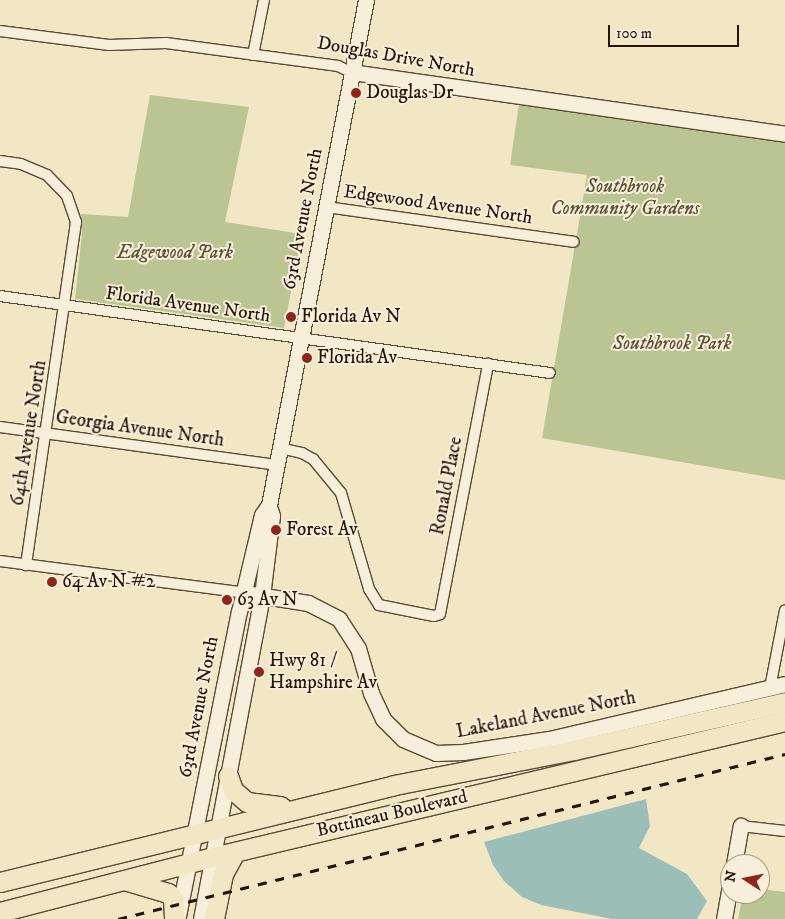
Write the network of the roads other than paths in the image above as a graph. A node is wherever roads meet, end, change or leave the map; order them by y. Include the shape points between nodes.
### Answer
1 (264, 0) edge
2 (366, 0) edge
3 (0, 30) edge
4 (253, 55) junction
5 (351, 72) junction
6 (785, 134) edge
7 (0, 161) edge
8 (326, 207) junction
9 (574, 242) dead end
10 (0, 296) edge
11 (66, 306) junction
12 (300, 338) junction
13 (488, 364) junction
14 (550, 372) dead end
15 (0, 427) edge
16 (46, 433) junction
17 (280, 448) junction
18 (276, 465) junction
19 (269, 505) junction
20 (0, 561) edge
21 (26, 565) junction
22 (245, 593) junction
23 (262, 596) junction
24 (785, 610) edge
25 (778, 686) edge
26 (785, 702) edge
27 (785, 721) edge
28 (228, 776) junction
29 (297, 808) junction
30 (741, 826) joint
31 (218, 829) junction
32 (785, 830) edge
33 (194, 834) junction
34 (235, 852) junction
35 (736, 854) edge
36 (213, 857) junction
37 (188, 864) junction
38 (124, 880) junction
39 (0, 882) edge
40 (727, 904) edge
41 (0, 912) edge
42 (176, 919) edge
43 (201, 919) edge
44 (214, 919) edge
45 (724, 919) edge

1 - 4 street
2 - 5 street, 63rd Avenue North
3 - 4 street, Douglas Drive North via 109,46 166,44
4 - 5 street, Douglas Drive North via 338,66
5 - 6 street, Douglas Drive North
5 - 8 street, 63rd Avenue North
7 - 11 street via 21,164 47,176 59,185 74,210 76,238
8 - 9 street, Edgewood Avenue North
8 - 12 street, 63rd Avenue North
10 - 11 street, Florida Avenue North
11 - 12 street, Florida Avenue North
11 - 16 street, 64th Avenue North
12 - 13 street, Florida Avenue North
12 - 17 street, 63rd Avenue North
13 - 14 street, Florida Avenue North
13 - 17 street, Ronald Place via 440,614 434,616 379,605 369,589 341,493 313,460 302,453
15 - 16 street, Georgia Avenue North
16 - 18 street, Georgia Avenue North
16 - 21 street, 64th Avenue North
17 - 18 street, 63rd Avenue North
18 - 19 street, 63rd Avenue North
19 - 22 street, 63rd Avenue North via 262,516
19 - 23 street, 63rd Avenue North via 272,516
20 - 21 street
21 - 22 street
22 - 23 street, Lakeland Avenue North
22 - 33 street, 63rd Avenue North
23 - 25 street, Lakeland Avenue North via 316,605 340,619 358,648 371,693 383,719 403,740 436,753 549,739
23 - 28 street, 63rd Avenue North
24 - 25 street
26 - 29 highway, Bottineau Boulevard
27 - 34 highway, Bottineau Boulevard
28 - 29 highway via 233,790 247,802
28 - 31 street, 63rd Avenue North
29 - 31 highway, Bottineau Boulevard
30 - 32 street
30 - 35 street
31 - 33 highway, Bottineau Boulevard
31 - 36 street, 63rd Avenue North
33 - 37 street, 63rd Avenue North
33 - 39 highway, Bottineau Boulevard
34 - 36 highway, Bottineau Boulevard
34 - 44 highway via 223,874
36 - 37 highway, Bottineau Boulevard
36 - 43 street, 63rd Avenue North
37 - 38 highway, Bottineau Boulevard
37 - 42 street, 63rd Avenue North
38 - 41 highway, Bottineau Boulevard
38 - 42 highway via 168,893 173,899
40 - 45 street

